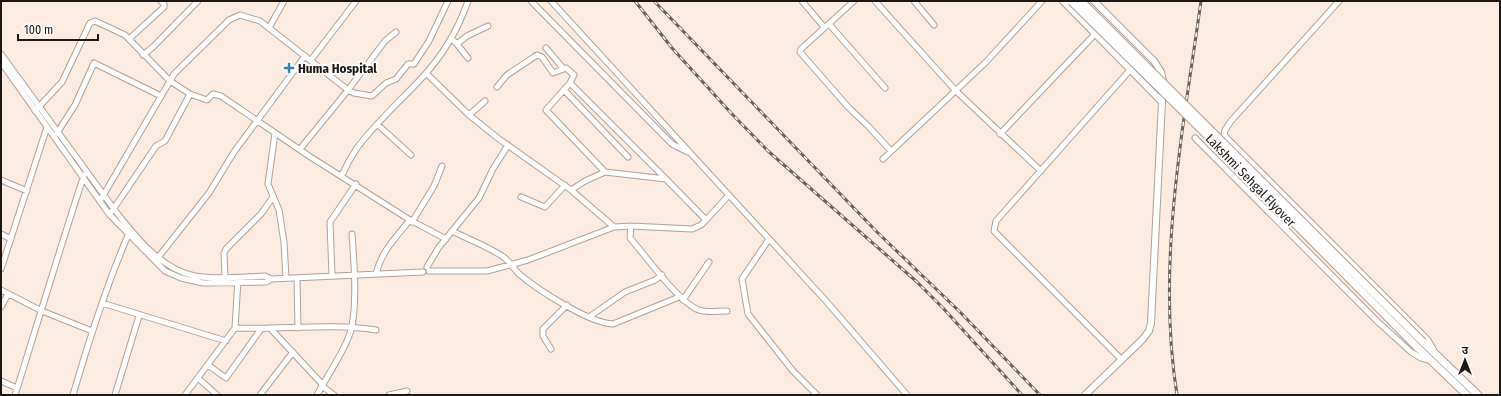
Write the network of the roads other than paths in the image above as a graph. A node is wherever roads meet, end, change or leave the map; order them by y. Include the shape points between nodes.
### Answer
1 (161, 1) edge
2 (198, 1) edge
3 (284, 1) edge
4 (356, 1) edge
5 (448, 1) edge
6 (468, 1) edge
7 (531, 1) edge
8 (551, 1) edge
9 (802, 1) edge
10 (854, 1) edge
11 (875, 1) edge
12 (914, 1) edge
13 (1042, 1) edge
14 (1063, 1) edge
15 (1071, 1) edge
16 (1081, 1) edge
17 (1094, 1) edge
18 (1339, 1) edge
19 (488, 26) dead end
20 (826, 26) junction
21 (934, 26) dead end
22 (269, 28) junction
23 (396, 32) dead end
24 (1095, 34) junction
25 (451, 38) junction
26 (129, 39) junction
27 (458, 44) junction
28 (546, 48) dead end
29 (1, 54) edge
30 (143, 55) junction
31 (306, 56) junction
32 (468, 58) dead end
33 (311, 60) junction
34 (3, 65) edge
35 (562, 68) junction
36 (1130, 70) junction
37 (426, 73) junction
38 (170, 81) junction
39 (570, 83) junction
40 (497, 87) dead end
41 (885, 88) dead end
42 (348, 90) junction
43 (564, 90) junction
44 (956, 91) junction
45 (190, 94) junction
46 (162, 96) junction
47 (485, 101) dead end
48 (1162, 102) junction
49 (40, 106) junction
50 (35, 111) junction
51 (469, 115) junction
52 (49, 121) junction
53 (258, 121) junction
54 (377, 124) junction
55 (47, 128) junction
56 (57, 132) junction
57 (275, 133) junction
58 (1000, 134) junction
59 (1196, 138) dead end
60 (66, 144) junction
61 (508, 145) junction
62 (62, 148) junction
63 (300, 149) junction
64 (891, 151) junction
65 (690, 153) junction
66 (411, 155) dead end
67 (628, 157) dead end
68 (883, 159) dead end
69 (80, 163) junction
70 (75, 166) junction
71 (442, 166) dead end
72 (85, 170) junction
73 (1041, 171) junction
74 (605, 172) junction
75 (342, 175) junction
76 (83, 177) junction
77 (666, 179) junction
78 (1, 180) edge
79 (356, 184) junction
80 (565, 185) junction
81 (571, 190) junction
82 (27, 191) junction
83 (729, 195) junction
84 (104, 196) junction
85 (273, 197) junction
86 (520, 197) dead end
87 (100, 201) junction
88 (114, 209) junction
89 (109, 214) junction
90 (706, 220) junction
91 (411, 221) junction
92 (631, 226) junction
93 (614, 227) junction
94 (452, 231) junction
95 (130, 233) junction
96 (1, 234) edge
97 (352, 234) dead end
98 (11, 239) junction
99 (446, 239) junction
100 (769, 239) junction
101 (156, 259) junction
102 (709, 262) dead end
103 (510, 264) junction
104 (1, 269) edge
105 (426, 270) junction
106 (376, 274) junction
107 (332, 275) junction
108 (354, 275) junction
109 (662, 275) junction
110 (225, 277) junction
111 (238, 277) junction
112 (254, 277) junction
113 (286, 278) junction
114 (297, 278) junction
115 (195, 279) junction
116 (271, 279) junction
117 (238, 283) junction
118 (254, 283) junction
119 (1, 290) edge
120 (8, 294) junction
121 (681, 298) junction
122 (102, 303) junction
123 (567, 305) junction
124 (1, 307) edge
125 (42, 311) junction
126 (727, 311) dead end
127 (139, 316) junction
128 (589, 317) junction
129 (352, 326) junction
130 (235, 328) junction
131 (270, 328) junction
132 (298, 328) junction
133 (262, 329) junction
134 (376, 330) dead end
135 (92, 331) junction
136 (226, 341) junction
137 (551, 350) dead end
138 (293, 352) junction
139 (1435, 354) junction
140 (1121, 359) junction
141 (1429, 360) junction
142 (208, 365) junction
143 (198, 378) junction
144 (1, 382) edge
145 (322, 385) junction
146 (17, 388) junction
147 (407, 391) dead end
148 (15, 395) edge
149 (73, 395) edge
150 (115, 395) edge
151 (185, 395) edge
152 (217, 395) edge
153 (260, 395) edge
154 (317, 395) edge
155 (334, 395) edge
156 (389, 395) edge
157 (818, 395) edge
158 (908, 395) edge
159 (1085, 395) edge
160 (1467, 395) edge
161 (1478, 395) edge

1 - 26 street via 164,7
2 - 30 street
3 - 22 street
4 - 33 street
5 - 42 street via 414,64 408,64 396,79 386,83 372,96
6 - 25 street
7 - 65 street via 672,144
8 - 65 street
9 - 20 street
10 - 20 street
11 - 44 street
12 - 21 street
13 - 44 street
14 - 24 street
15 - 141 main road, Lakshmi Sehgal Flyover, bridge
16 - 139 main road, Lakshmi Sehgal Flyover, bridge
17 - 48 street via 1157,66 1163,80
18 - 139 street via 1229,123 1224,133 1226,138 1428,340
19 - 27 street via 467,36
20 - 41 street
20 - 64 street via 801,49 801,55
22 - 31 street
22 - 38 street via 260,21 240,15 229,20 194,53
23 - 42 street via 385,41
24 - 36 street
24 - 58 street
25 - 27 street
25 - 37 street
26 - 30 street
26 - 49 street via 116,30 91,21 62,82
27 - 32 street
28 - 35 street
29 - 34 street
30 - 38 street
31 - 33 street
31 - 53 street
33 - 42 street
34 - 49 street
34 - 50 street
35 - 39 street via 566,68 574,75
35 - 40 street via 553,73 542,57 537,55 507,75
36 - 48 street
36 - 73 street
37 - 51 street
37 - 54 street
38 - 45 street
38 - 46 street
39 - 43 street
39 - 77 street
42 - 63 street
43 - 67 street
43 - 74 street via 547,108 548,112
44 - 58 street
44 - 64 street
45 - 53 street via 207,100 212,94 217,94
45 - 88 street via 165,141 156,146
46 - 56 street via 94,63 75,105
46 - 84 street
47 - 51 street
48 - 140 street via 1151,322 1142,340
49 - 50 street
49 - 52 street
50 - 55 street
51 - 61 street
52 - 55 street
52 - 56 street
53 - 57 street
53 - 101 street via 223,168 209,193
54 - 66 street
54 - 75 street via 356,149
55 - 62 street
55 - 82 street
56 - 60 street
57 - 63 street
57 - 85 street via 268,181
58 - 73 street
59 - 141 street via 1378,322 1410,352
60 - 62 street
60 - 69 street
61 - 80 street
61 - 94 street via 493,169 480,198
62 - 70 street
63 - 75 street
64 - 68 street
65 - 83 street
69 - 70 street
69 - 72 street
70 - 76 street
71 - 91 street via 434,186
72 - 76 street
72 - 84 street
73 - 140 street via 996,220 994,231
74 - 77 street
74 - 81 street
75 - 79 street
76 - 87 street
76 - 125 street
77 - 90 street
78 - 82 street
79 - 91 street
79 - 107 street via 330,222
80 - 81 street
80 - 86 street via 545,207
81 - 93 street
82 - 98 street
83 - 90 street
83 - 100 street
84 - 87 street
84 - 88 street
85 - 110 street via 261,214 226,249
85 - 113 street via 279,210
87 - 89 street
88 - 89 street
88 - 95 street
89 - 95 street
90 - 92 street via 692,229
91 - 99 street
91 - 106 street via 379,260
92 - 93 street
92 - 109 street via 630,238
93 - 103 street via 528,260
94 - 99 street
94 - 103 street via 502,256
95 - 101 street
95 - 122 street
96 - 98 street
97 - 108 street
98 - 104 street
99 - 105 street via 433,255
100 - 157 street via 742,279 747,312 793,371
100 - 158 street
101 - 115 street
102 - 121 street
103 - 105 street via 487,271
103 - 123 street via 534,285
105 - 106 street
106 - 108 street
107 - 108 street
107 - 114 street
108 - 129 street
109 - 121 street
109 - 128 street via 625,292
110 - 111 street
110 - 115 street
111 - 112 street
111 - 117 street
112 - 116 street via 265,276
112 - 118 street
113 - 114 street
113 - 116 street
114 - 132 street
115 - 117 street
116 - 118 street
117 - 118 street
117 - 130 street
119 - 120 street
120 - 124 street
120 - 125 street
121 - 126 street via 701,311
121 - 128 street via 613,324
122 - 127 street
122 - 135 street
123 - 128 street
123 - 137 street via 543,329 543,336
125 - 135 street
125 - 146 street
127 - 136 street
127 - 150 street
129 - 132 street
129 - 134 street
129 - 145 street
130 - 133 street
130 - 136 street
131 - 132 street
131 - 133 street
131 - 138 street
133 - 142 street via 226,378
135 - 149 street
136 - 142 street
138 - 145 street
138 - 153 street
139 - 161 main road, Lakshmi Sehgal Flyover
140 - 159 street
141 - 160 main road, Lakshmi Sehgal Flyover
142 - 143 street
143 - 151 street
143 - 152 street
144 - 146 street
145 - 154 street
145 - 155 street
146 - 148 street
147 - 156 street

